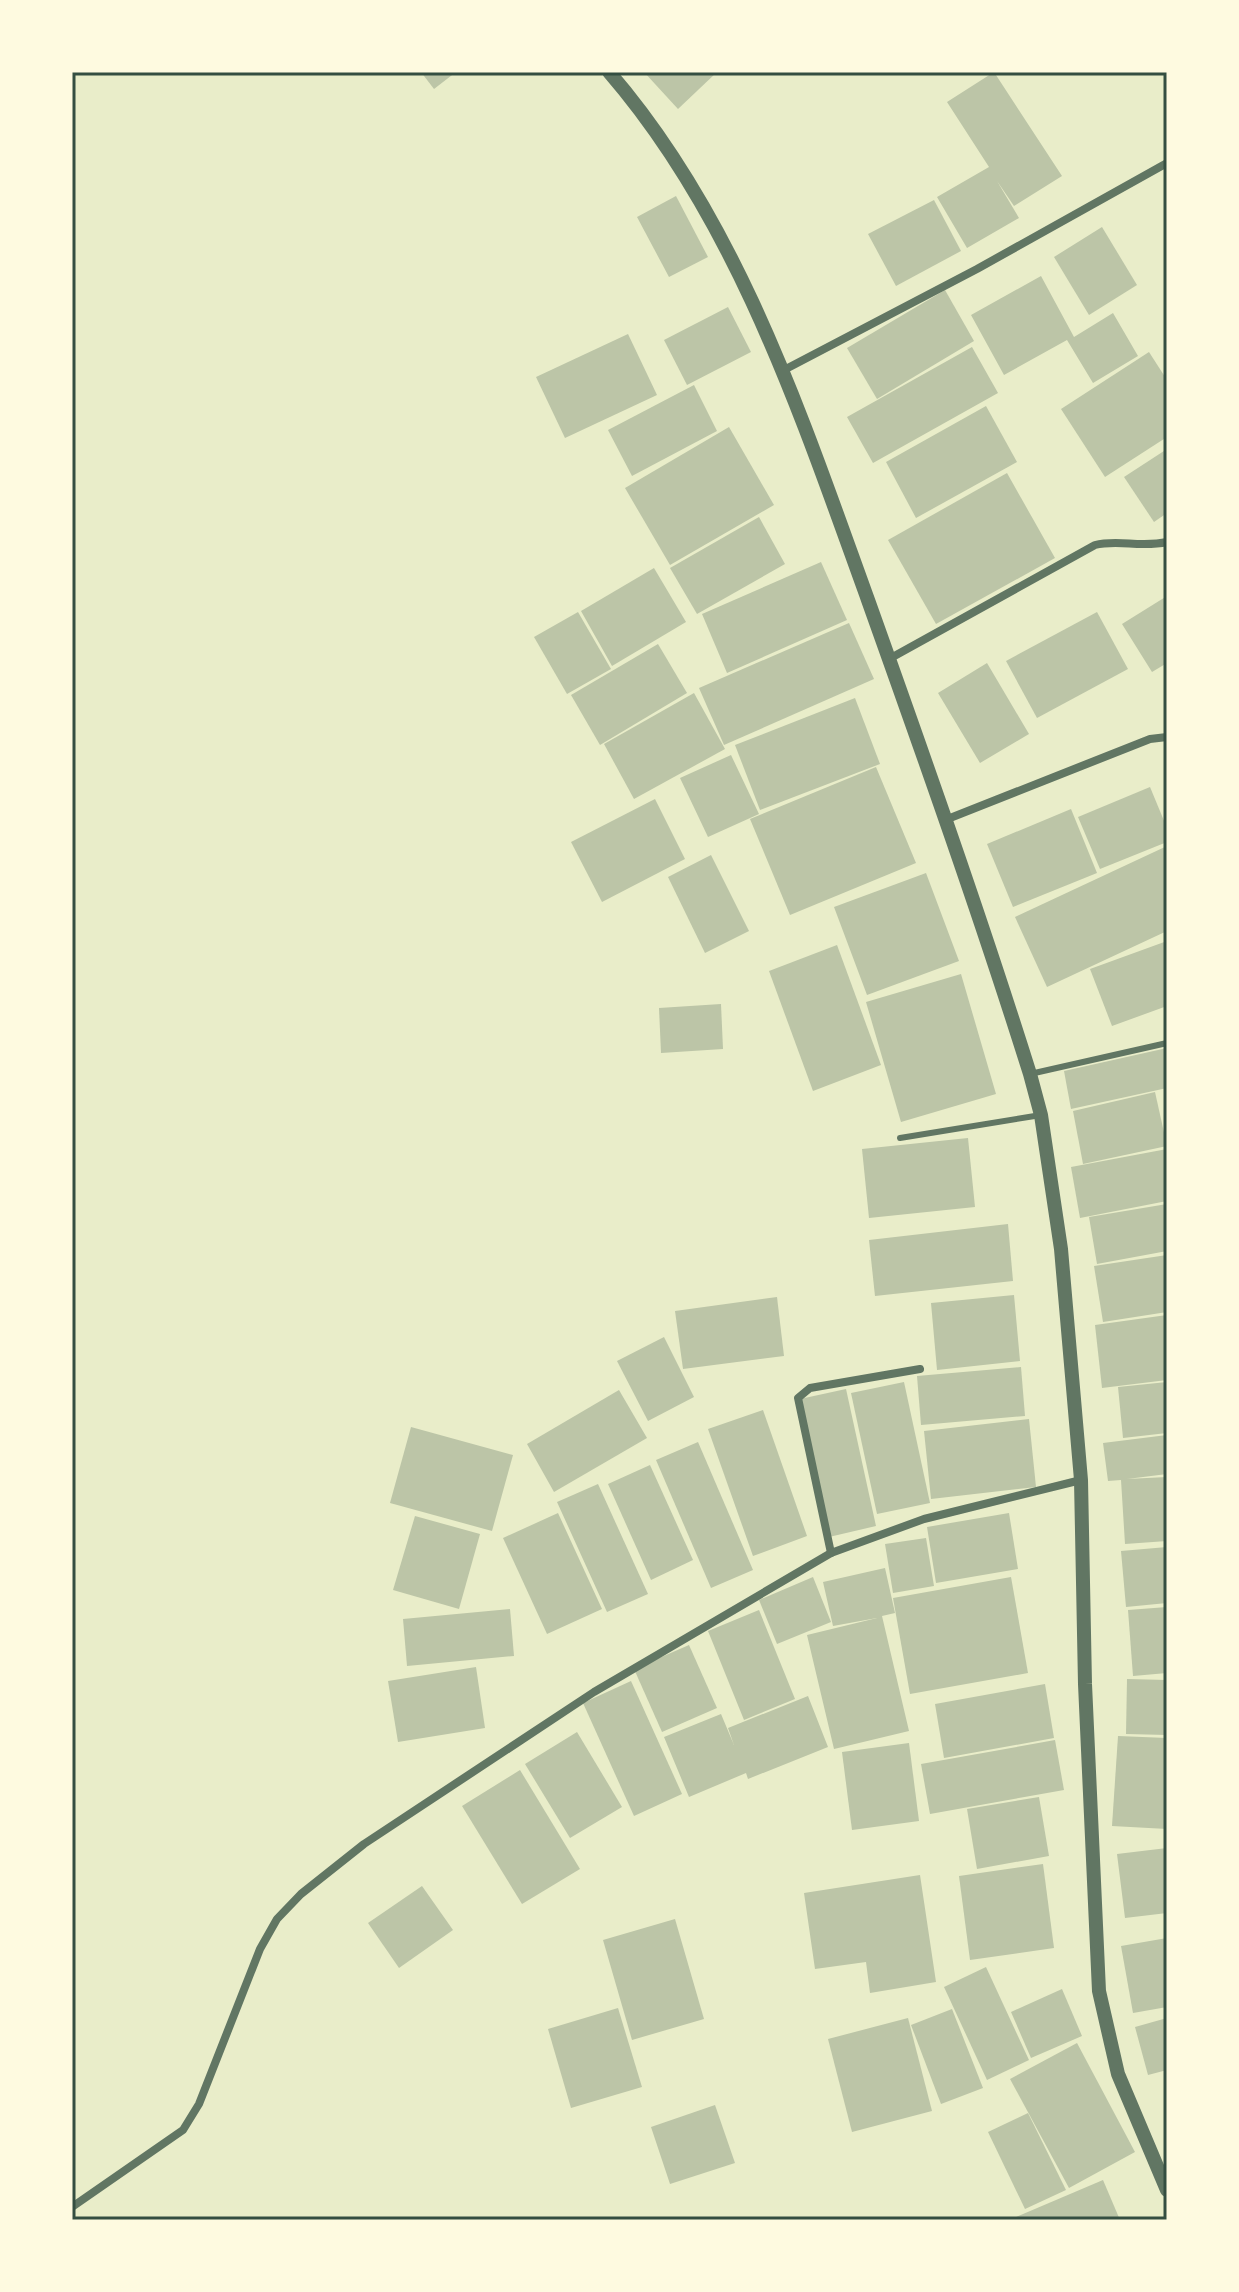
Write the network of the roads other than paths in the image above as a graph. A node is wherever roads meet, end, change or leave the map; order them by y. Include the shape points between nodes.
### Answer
1 (609, 72) edge
2 (1167, 163) edge
3 (782, 371) junction
4 (1167, 542) edge
5 (889, 659) junction
6 (1167, 737) edge
7 (945, 820) junction
8 (1167, 1043) edge
9 (1030, 1074) junction
10 (1041, 1115) junction
11 (900, 1138) dead end
12 (920, 1369) dead end
13 (1081, 1480) junction
14 (831, 1553) junction
15 (1167, 2190) edge
16 (72, 2207) edge

1 - 3 street via 682,170
2 - 3 street
3 - 5 street
4 - 5 street via 1095,545
5 - 7 street
6 - 7 street via 1150,739
7 - 9 street
8 - 9 lane
9 - 10 street
10 - 11 lane
10 - 13 street via 1061,1249
12 - 14 street via 810,1388 798,1398
13 - 14 street via 924,1519
13 - 15 street via 1099,1991 1118,2074
14 - 16 street via 594,1692 364,1844 301,1894 277,1919 260,1949 199,2104 183,2130

